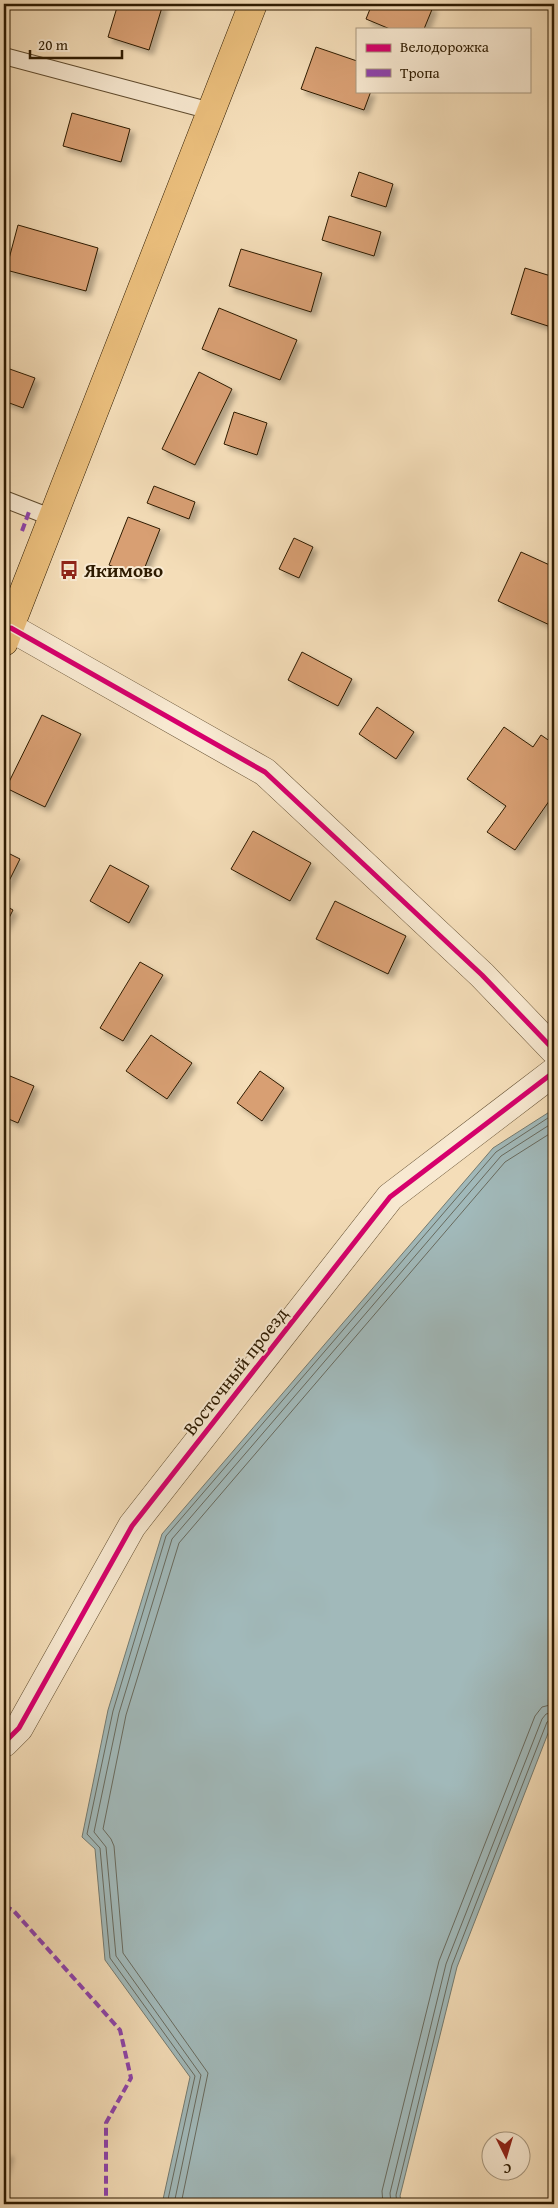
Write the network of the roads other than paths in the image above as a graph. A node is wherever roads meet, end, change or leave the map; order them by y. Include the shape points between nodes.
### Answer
1 (253, 4) edge
2 (4, 56) edge
3 (211, 111) junction
4 (4, 499) edge
5 (53, 518) junction
6 (7, 635) edge
7 (554, 1050) edge
8 (554, 1072) edge
9 (4, 1743) edge

1 - 3 main road
2 - 3 lane
3 - 5 main road
4 - 5 lane
5 - 6 main road
6 - 7 street via 265,772 482,975
8 - 9 street, Восточный проезд via 390,1197 132,1526 19,1728

